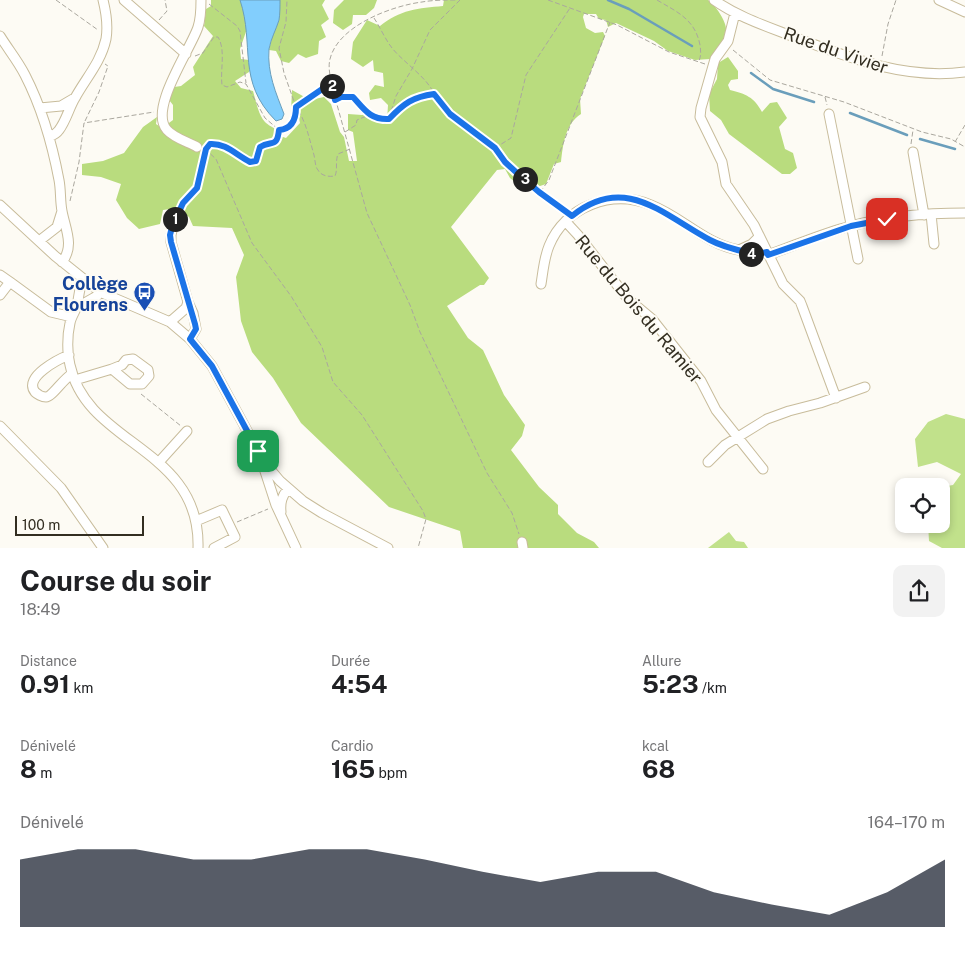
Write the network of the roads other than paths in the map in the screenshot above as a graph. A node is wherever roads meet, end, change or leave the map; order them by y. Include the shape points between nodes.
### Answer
1 (103, 0) edge
2 (124, 0) edge
3 (714, 0) edge
4 (938, 0) edge
5 (205, 2) edge
6 (965, 12) edge
7 (734, 13) junction
8 (0, 36) edge
9 (190, 55) junction
10 (965, 72) edge
11 (76, 97) junction
12 (40, 108) junction
13 (829, 114) road end
14 (50, 136) junction
15 (202, 148) road end
16 (913, 152) road end
17 (0, 205) edge
18 (62, 209) junction
19 (965, 213) edge
20 (928, 214) junction
21 (569, 219) junction
22 (174, 222) road end
23 (851, 226) junction
24 (760, 237) junction
25 (39, 241) junction
26 (934, 244) dead end
27 (739, 250) junction
28 (768, 254) junction
29 (858, 259) dead end
30 (62, 262) junction
31 (0, 274) edge
32 (82, 280) junction
33 (10, 282) junction
34 (541, 284) dead end
35 (100, 292) junction
36 (0, 295) edge
37 (188, 302) junction
38 (76, 308) junction
39 (72, 317) junction
40 (170, 322) junction
41 (190, 339) junction
42 (68, 354) junction
43 (112, 369) junction
44 (73, 377) junction
45 (865, 387) dead end
46 (836, 398) junction
47 (0, 426) edge
48 (187, 431) road end
49 (737, 437) junction
50 (258, 451) junction
51 (159, 462) junction
52 (708, 462) dead end
53 (763, 469) dead end
54 (280, 481) junction
55 (288, 489) junction
56 (274, 501) junction
57 (196, 521) junction
58 (284, 525) junction
59 (103, 548) edge
60 (198, 548) edge
61 (214, 548) edge
62 (296, 548) edge
63 (388, 548) edge

1 - 11 street via 106,39 99,59
2 - 9 street
3 - 7 street, Rue du Vivier
4 - 6 street
5 - 9 street
7 - 10 street, Rue du Vivier via 880,67 923,74
7 - 24 street via 728,41 715,59 700,117 722,162 726,184
8 - 12 street via 24,74
9 - 15 street via 170,85 162,111 163,122 167,130
11 - 12 street via 61,106
11 - 14 street via 60,129
12 - 14 street
13 - 23 street
14 - 18 street
16 - 20 street
17 - 25 street
18 - 25 street via 57,227
18 - 30 street via 69,242
19 - 20 street
20 - 23 street
20 - 26 street
21 - 27 street via 586,206 603,200 632,199 656,207 718,244
21 - 34 street via 549,246
21 - 49 street, Rue du Bois du Ramier via 628,299 652,318 701,381 711,403
22 - 37 street via 171,242
23 - 28 street
23 - 29 street
24 - 27 street
24 - 28 street
25 - 30 street
27 - 28 street via 750,253 752,257
28 - 46 street via 783,284 802,306
30 - 32 street
31 - 33 street
32 - 35 street
32 - 38 street
33 - 36 street
33 - 39 street via 51,312
35 - 38 street
35 - 40 street
37 - 40 street via 186,308
37 - 41 street via 196,329
38 - 39 street
39 - 42 street
40 - 41 street
41 - 50 street via 212,366
42 - 44 street
42 - 44 street via 47,365 34,380 34,391 46,397 62,381
43 - 43 street via 130,384 145,382 150,373 133,359
43 - 44 street
44 - 51 street via 87,403 101,417
45 - 46 street
46 - 49 street via 777,415
47 - 59 street via 62,488
48 - 51 street
49 - 52 street
49 - 53 street, Rue du Bois du Ramier
50 - 54 street
50 - 56 street
51 - 57 street via 181,487
54 - 55 street
54 - 56 street via 274,488
55 - 58 street via 280,504
55 - 63 street via 322,513
56 - 58 street
57 - 60 street
57 - 61 street via 222,510 235,537
58 - 62 street

